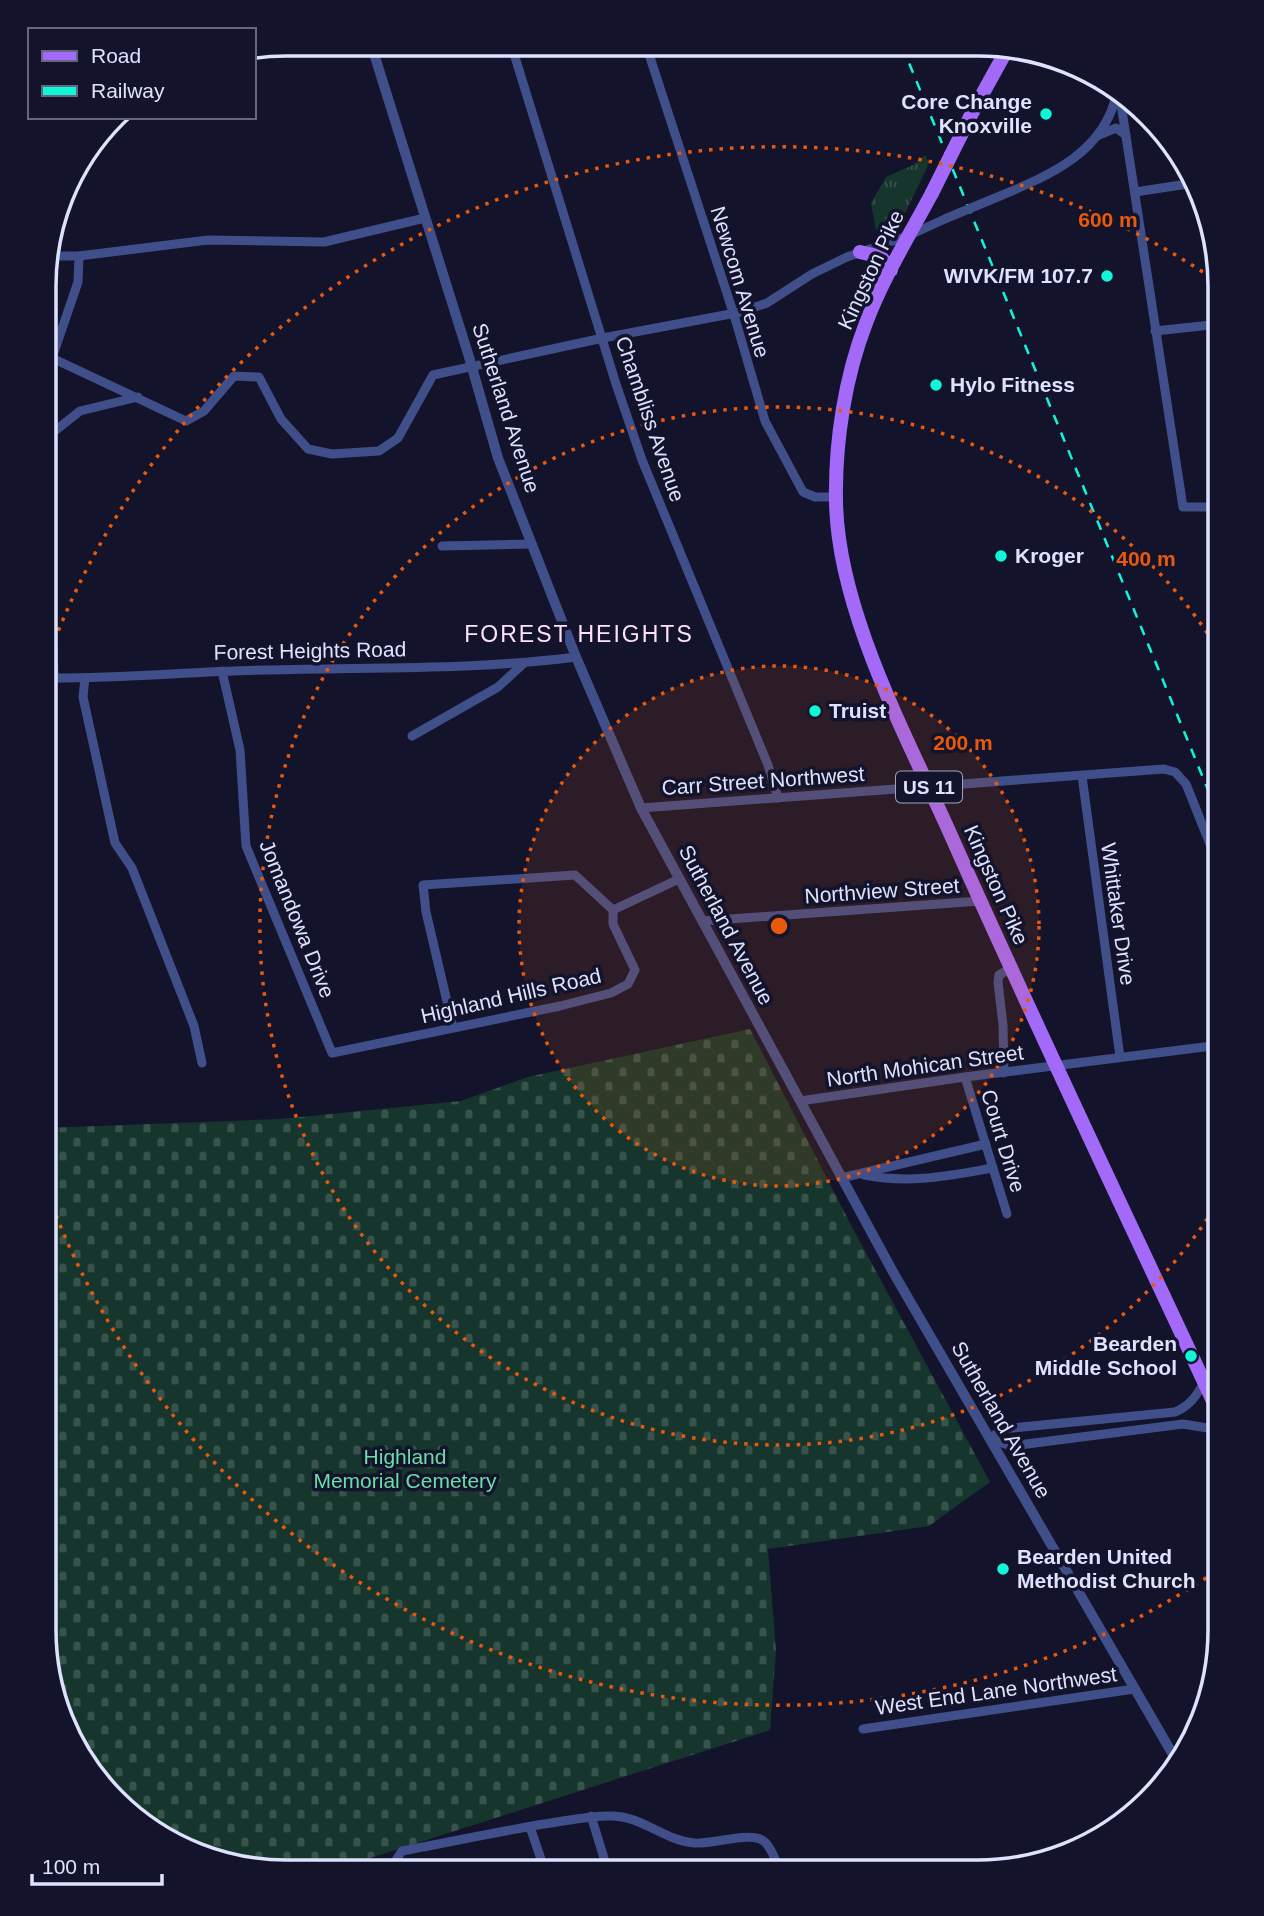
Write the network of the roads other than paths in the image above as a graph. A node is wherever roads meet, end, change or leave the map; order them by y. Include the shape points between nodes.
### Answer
1 (376, 56) edge
2 (515, 56) edge
3 (650, 56) edge
4 (1003, 58) edge
5 (1115, 102) edge
6 (1121, 106) edge
7 (1126, 135) junction
8 (1095, 138) junction
9 (1184, 185) edge
10 (1135, 192) junction
11 (425, 218) junction
12 (910, 235) junction
13 (860, 252) junction
14 (58, 256) edge
15 (79, 256) junction
16 (891, 270) junction
17 (734, 315) junction
18 (1208, 325) edge
19 (1155, 331) junction
20 (603, 338) junction
21 (56, 340) edge
22 (56, 361) edge
23 (472, 367) junction
24 (138, 397) junction
25 (56, 430) edge
26 (836, 497) junction
27 (1208, 507) edge
28 (532, 544) junction
29 (442, 546) dead end
30 (576, 657) junction
31 (523, 664) junction
32 (222, 671) junction
33 (56, 678) edge
34 (85, 678) junction
35 (412, 736) dead end
36 (1082, 776) junction
37 (928, 786) junction
38 (778, 798) junction
39 (641, 808) junction
40 (1208, 839) edge
41 (679, 879) junction
42 (980, 901) junction
43 (613, 910) junction
44 (702, 920) junction
45 (1011, 968) junction
46 (453, 1027) junction
47 (1208, 1046) edge
48 (332, 1053) joint
49 (1120, 1057) junction
50 (202, 1063) dead end
51 (1055, 1066) junction
52 (1004, 1073) junction
53 (965, 1077) junction
54 (800, 1101) junction
55 (986, 1144) junction
56 (993, 1168) junction
57 (859, 1174) junction
58 (841, 1178) junction
59 (1007, 1214) dead end
60 (1204, 1382) junction
61 (1208, 1390) edge
62 (1208, 1428) edge
63 (990, 1439) junction
64 (1134, 1689) junction
65 (863, 1728) dead end
66 (1172, 1753) edge
67 (591, 1816) junction
68 (530, 1827) junction
69 (396, 1860) edge
70 (541, 1860) edge
71 (605, 1860) edge
72 (774, 1860) edge

1 - 11 street, Sutherland Avenue
2 - 20 street, Chambliss Avenue
3 - 17 street, Newcom Avenue
4 - 12 main road, Kingston Pike / US 11, bridge
5 - 8 street
6 - 7 street
7 - 8 street via 1116,128
7 - 10 street
8 - 12 street, bridge via 1058,170
9 - 10 street
10 - 19 street
11 - 15 street via 324,242 208,240
11 - 23 street, Sutherland Avenue
12 - 13 street
12 - 16 main road, Kingston Pike / US 11
13 - 16 main road via 881,257
13 - 17 street via 812,274 767,303
14 - 15 street
15 - 21 street via 78,282
16 - 26 main road, Kingston Pike / US 11 via 866,323 851,373
17 - 20 street
17 - 26 street, Newcom Avenue via 765,421 800,488 815,497
18 - 19 street
19 - 27 street via 1183,507
20 - 23 street
20 - 38 street, Chambliss Avenue via 642,460
22 - 24 street
23 - 24 street via 433,375 398,438 379,451 332,454 308,449 281,419 259,377 234,376 204,411 186,421
23 - 28 street, Sutherland Avenue via 498,458
24 - 25 street via 80,411
26 - 37 main road, Kingston Pike / US 11 via 847,576 866,643
28 - 29 street
28 - 30 street, Sutherland Avenue
30 - 31 street, Forest Heights Road
30 - 39 street, Sutherland Avenue
31 - 32 street, Forest Heights Road
31 - 35 street via 498,687
32 - 34 street, Forest Heights Road
32 - 48 street, Jomandowa Drive via 240,750 246,846
33 - 34 street, Forest Heights Road
34 - 50 street via 83,697 115,843 132,868 194,1026
36 - 37 street, Carr Street Northwest
36 - 40 street, Carr Street Northwest via 1175,772 1186,784
36 - 49 street, Whittaker Drive
37 - 38 street, Carr Street Northwest
37 - 42 main road, Kingston Pike / US 11
38 - 39 street, Carr Street Northwest
39 - 41 street, Sutherland Avenue
41 - 43 street
41 - 44 street, Sutherland Avenue
42 - 44 street, Northview Street
42 - 45 main road, Kingston Pike / US 11
43 - 46 street, Highland Hills Road via 613,924 635,970 628,984 560,1006
43 - 46 street via 575,875 423,885
44 - 54 street, Sutherland Avenue
45 - 51 main road, Kingston Pike / US 11
45 - 52 street via 999,975 998,982
46 - 48 street, Highland Hills Road
47 - 49 street, North Mohican Street
49 - 51 street, North Mohican Street
51 - 52 street, North Mohican Street
51 - 60 main road, Kingston Pike / US 11
52 - 53 street, North Mohican Street
53 - 54 street, North Mohican Street
53 - 55 street, Court Drive
54 - 58 street, Sutherland Avenue
55 - 56 street, Court Drive
55 - 57 street
56 - 57 street via 927,1180
56 - 59 street, Court Drive
57 - 58 street
58 - 63 street, Sutherland Avenue
60 - 61 main road, Kingston Pike / US 11
60 - 63 street via 1193,1400 1175,1412 1002,1429
62 - 63 street via 1183,1424 1010,1446
63 - 64 street, Sutherland Avenue
64 - 65 street, West End Lane Northwest
64 - 66 street, Sutherland Avenue
67 - 68 street
67 - 71 street
67 - 72 street via 629,1818 672,1839 696,1843 757,1836
68 - 69 street via 402,1852
68 - 70 street

